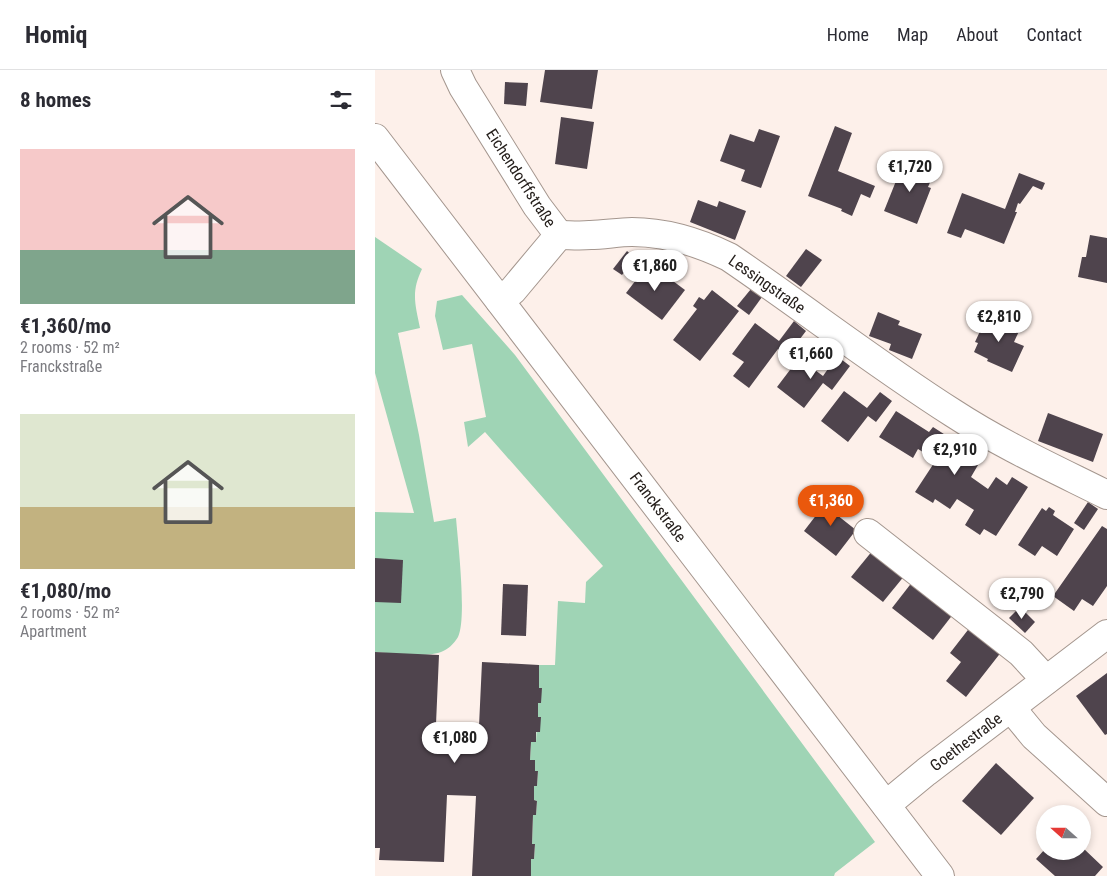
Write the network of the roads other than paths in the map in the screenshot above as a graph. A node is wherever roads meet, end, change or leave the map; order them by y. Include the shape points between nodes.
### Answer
1 (455, 70) edge
2 (375, 138) edge
3 (559, 235) junction
4 (500, 301) junction
5 (1107, 494) edge
6 (868, 533) dead end
7 (1107, 634) edge
8 (1047, 680) junction
9 (1011, 708) junction
10 (1107, 802) edge
11 (885, 805) junction
12 (940, 876) edge

1 - 3 street, Eichendorffstraße via 537,206
2 - 4 street, Franckstraße
3 - 4 street, Eichendorffstraße
3 - 5 street, Lessingstraße via 659,234 705,245 729,256 954,414 1009,446
4 - 11 street, Franckstraße
6 - 8 street via 1021,653
7 - 8 street, Goethestraße
8 - 9 street, Goethestraße
9 - 10 street via 1034,736
9 - 11 street, Goethestraße
11 - 12 street, Franckstraße

